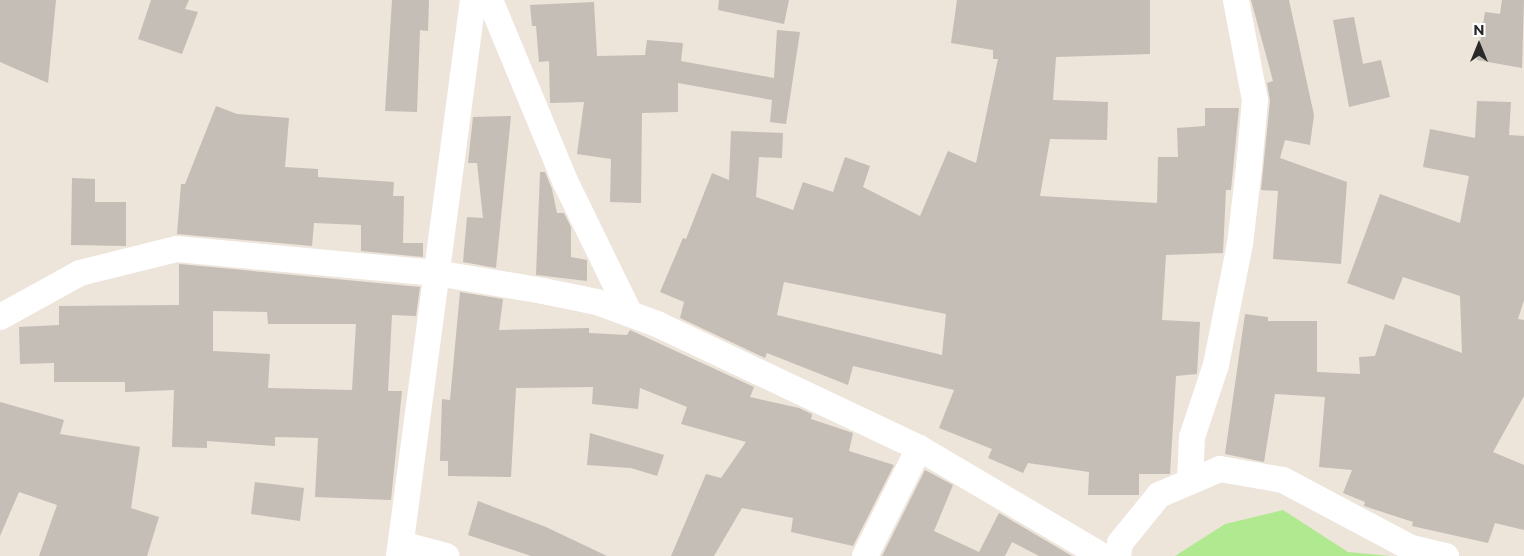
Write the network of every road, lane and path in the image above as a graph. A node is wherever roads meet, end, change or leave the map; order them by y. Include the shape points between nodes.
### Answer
1 (473, 0) edge
2 (490, 0) edge
3 (1236, 0) edge
4 (436, 272) junction
5 (630, 314) junction
6 (0, 317) edge
7 (919, 448) junction
8 (1190, 482) junction
9 (400, 550) edge
10 (446, 556) edge
11 (865, 556) edge
12 (1102, 556) edge
13 (1118, 556) edge
14 (1446, 556) edge

1 - 4 street
2 - 5 street via 565,181
3 - 8 street via 1254,100 1249,167 1240,244 1216,366 1192,437
4 - 5 street via 552,292
4 - 6 street via 177,249 80,272
4 - 9 street
5 - 7 street
7 - 11 street
7 - 12 street
8 - 13 street via 1159,495 1120,544
8 - 14 street via 1220,470 1283,480 1412,548
9 - 10 street

